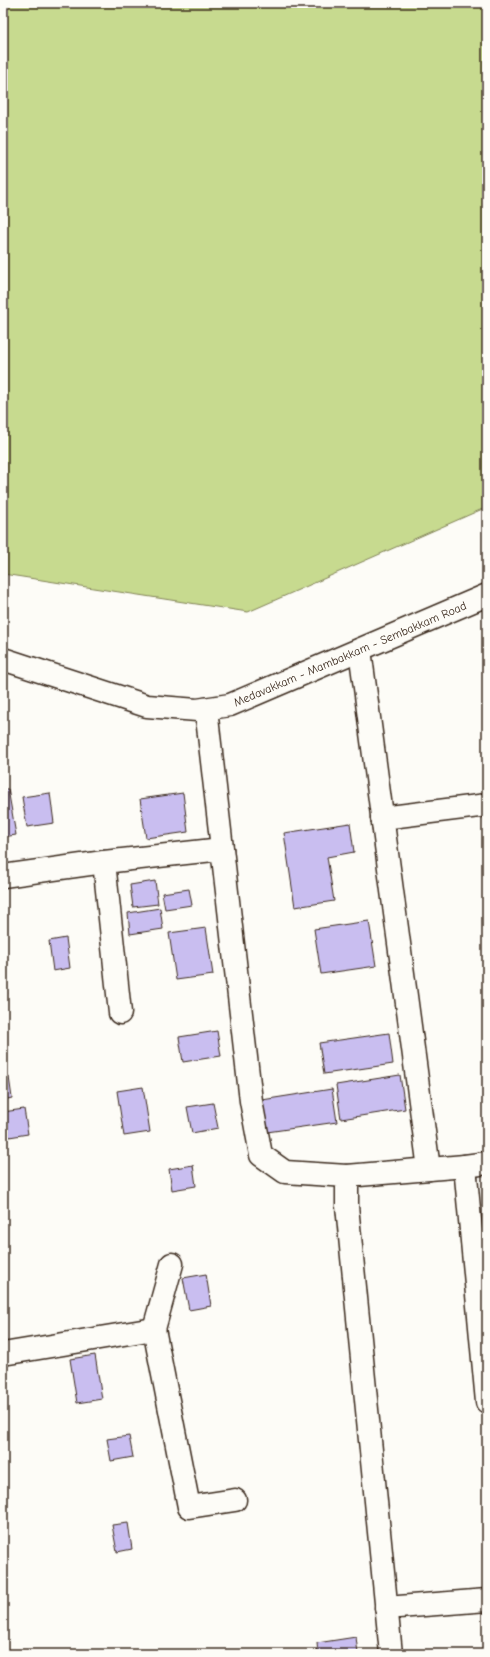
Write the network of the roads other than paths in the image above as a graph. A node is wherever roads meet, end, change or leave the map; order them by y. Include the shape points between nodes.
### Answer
1 (487, 595) edge
2 (360, 650) junction
3 (3, 659) edge
4 (206, 709) junction
5 (487, 805) edge
6 (382, 818) junction
7 (222, 849) junction
8 (104, 862) junction
9 (3, 876) edge
10 (120, 1013) dead end
11 (487, 1163) edge
12 (465, 1166) junction
13 (429, 1169) junction
14 (347, 1176) junction
15 (172, 1264) dead end
16 (154, 1330) junction
17 (3, 1354) edge
18 (487, 1402) edge
19 (235, 1500) dead end
20 (487, 1600) edge
21 (386, 1608) junction
22 (391, 1654) edge

1 - 2 street, Medavakkam - Mambakkam - Sembakkam Road
2 - 4 street, Medavakkam - Mambakkam - Sembakkam Road via 230,706
2 - 6 street
3 - 4 street, Medavakkam - Mambakkam - Sembakkam Road via 147,706
4 - 7 street
5 - 6 street
6 - 13 street
7 - 8 street
7 - 14 street via 251,1100 261,1155 285,1172
8 - 9 street
8 - 10 street
11 - 12 street
12 - 13 street
12 - 18 street
13 - 14 street
14 - 21 street via 348,1214
15 - 16 street
16 - 17 street
16 - 19 street via 189,1507
20 - 21 street
21 - 22 street

